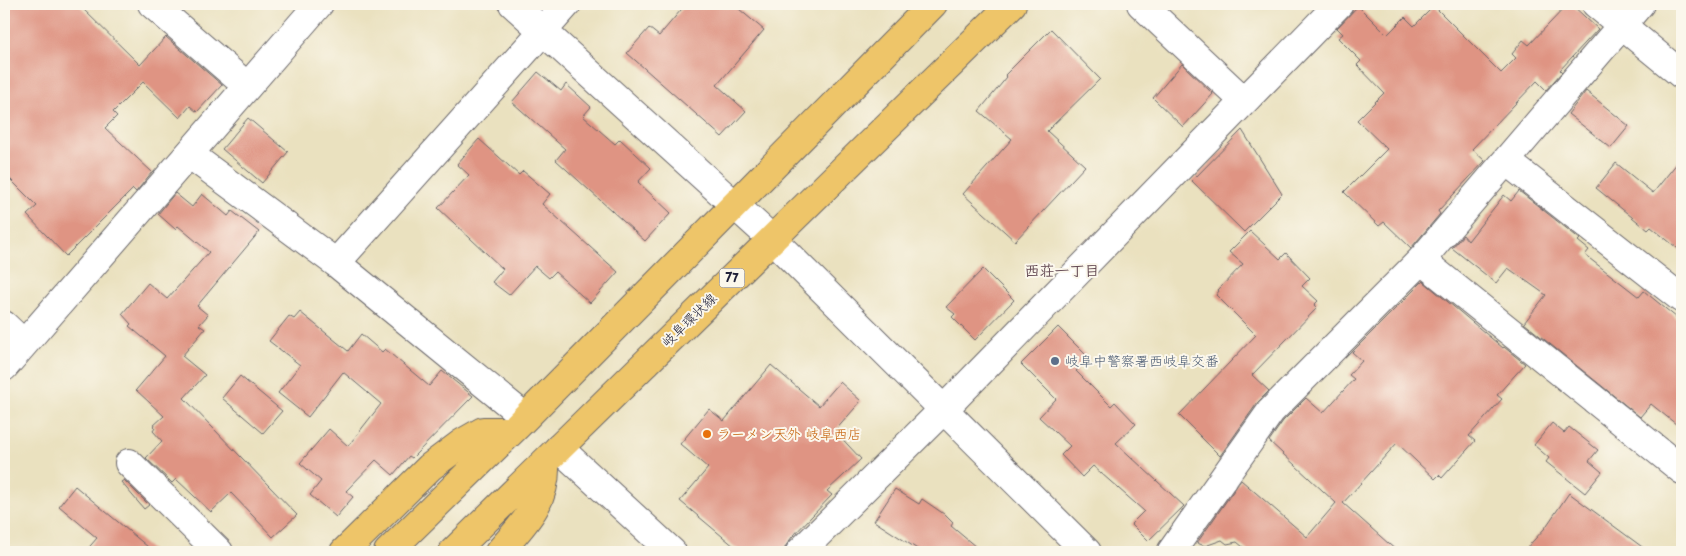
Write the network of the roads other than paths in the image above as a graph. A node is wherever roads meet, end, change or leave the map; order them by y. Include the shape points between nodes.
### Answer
1 (152, 4) edge
2 (319, 4) edge
3 (513, 4) edge
4 (567, 4) edge
5 (933, 4) edge
6 (1012, 4) edge
7 (1141, 4) edge
8 (1339, 4) edge
9 (1596, 4) edge
10 (1640, 4) edge
11 (1621, 26) junction
12 (544, 30) junction
13 (1682, 75) edge
14 (247, 86) junction
15 (1244, 100) junction
16 (189, 154) junction
17 (1506, 161) junction
18 (735, 203) junction
19 (772, 239) junction
20 (1422, 260) junction
21 (336, 263) junction
22 (1682, 299) edge
23 (4, 326) edge
24 (24, 344) junction
25 (4, 367) edge
26 (945, 408) junction
27 (518, 424) junction
28 (552, 456) junction
29 (129, 462) dead end
30 (1682, 470) edge
31 (219, 552) edge
32 (344, 552) edge
33 (388, 552) edge
34 (453, 552) edge
35 (499, 552) edge
36 (672, 552) edge
37 (800, 552) edge
38 (1087, 552) edge
39 (1172, 552) edge

1 - 14 street
2 - 14 street
3 - 12 street
4 - 12 street
5 - 18 main road
6 - 19 main road, 岐阜環状線 / 77
7 - 15 street
8 - 15 street
9 - 11 street
10 - 11 street
11 - 13 street
11 - 17 street
12 - 18 street
12 - 21 street
14 - 16 street
15 - 26 street
16 - 21 street
16 - 24 street
17 - 20 street
17 - 22 street
18 - 19 street
18 - 27 main road
19 - 26 street
19 - 28 main road, 岐阜環状線 / 77
20 - 30 street
20 - 39 street via 1271,411
21 - 27 street
23 - 24 street
24 - 25 street
26 - 37 street
26 - 38 street
27 - 32 main road via 483,431 462,443 430,467
27 - 33 main road
28 - 34 main road, 岐阜環状線 / 77
28 - 35 main road via 539,501
28 - 36 street
29 - 31 street

